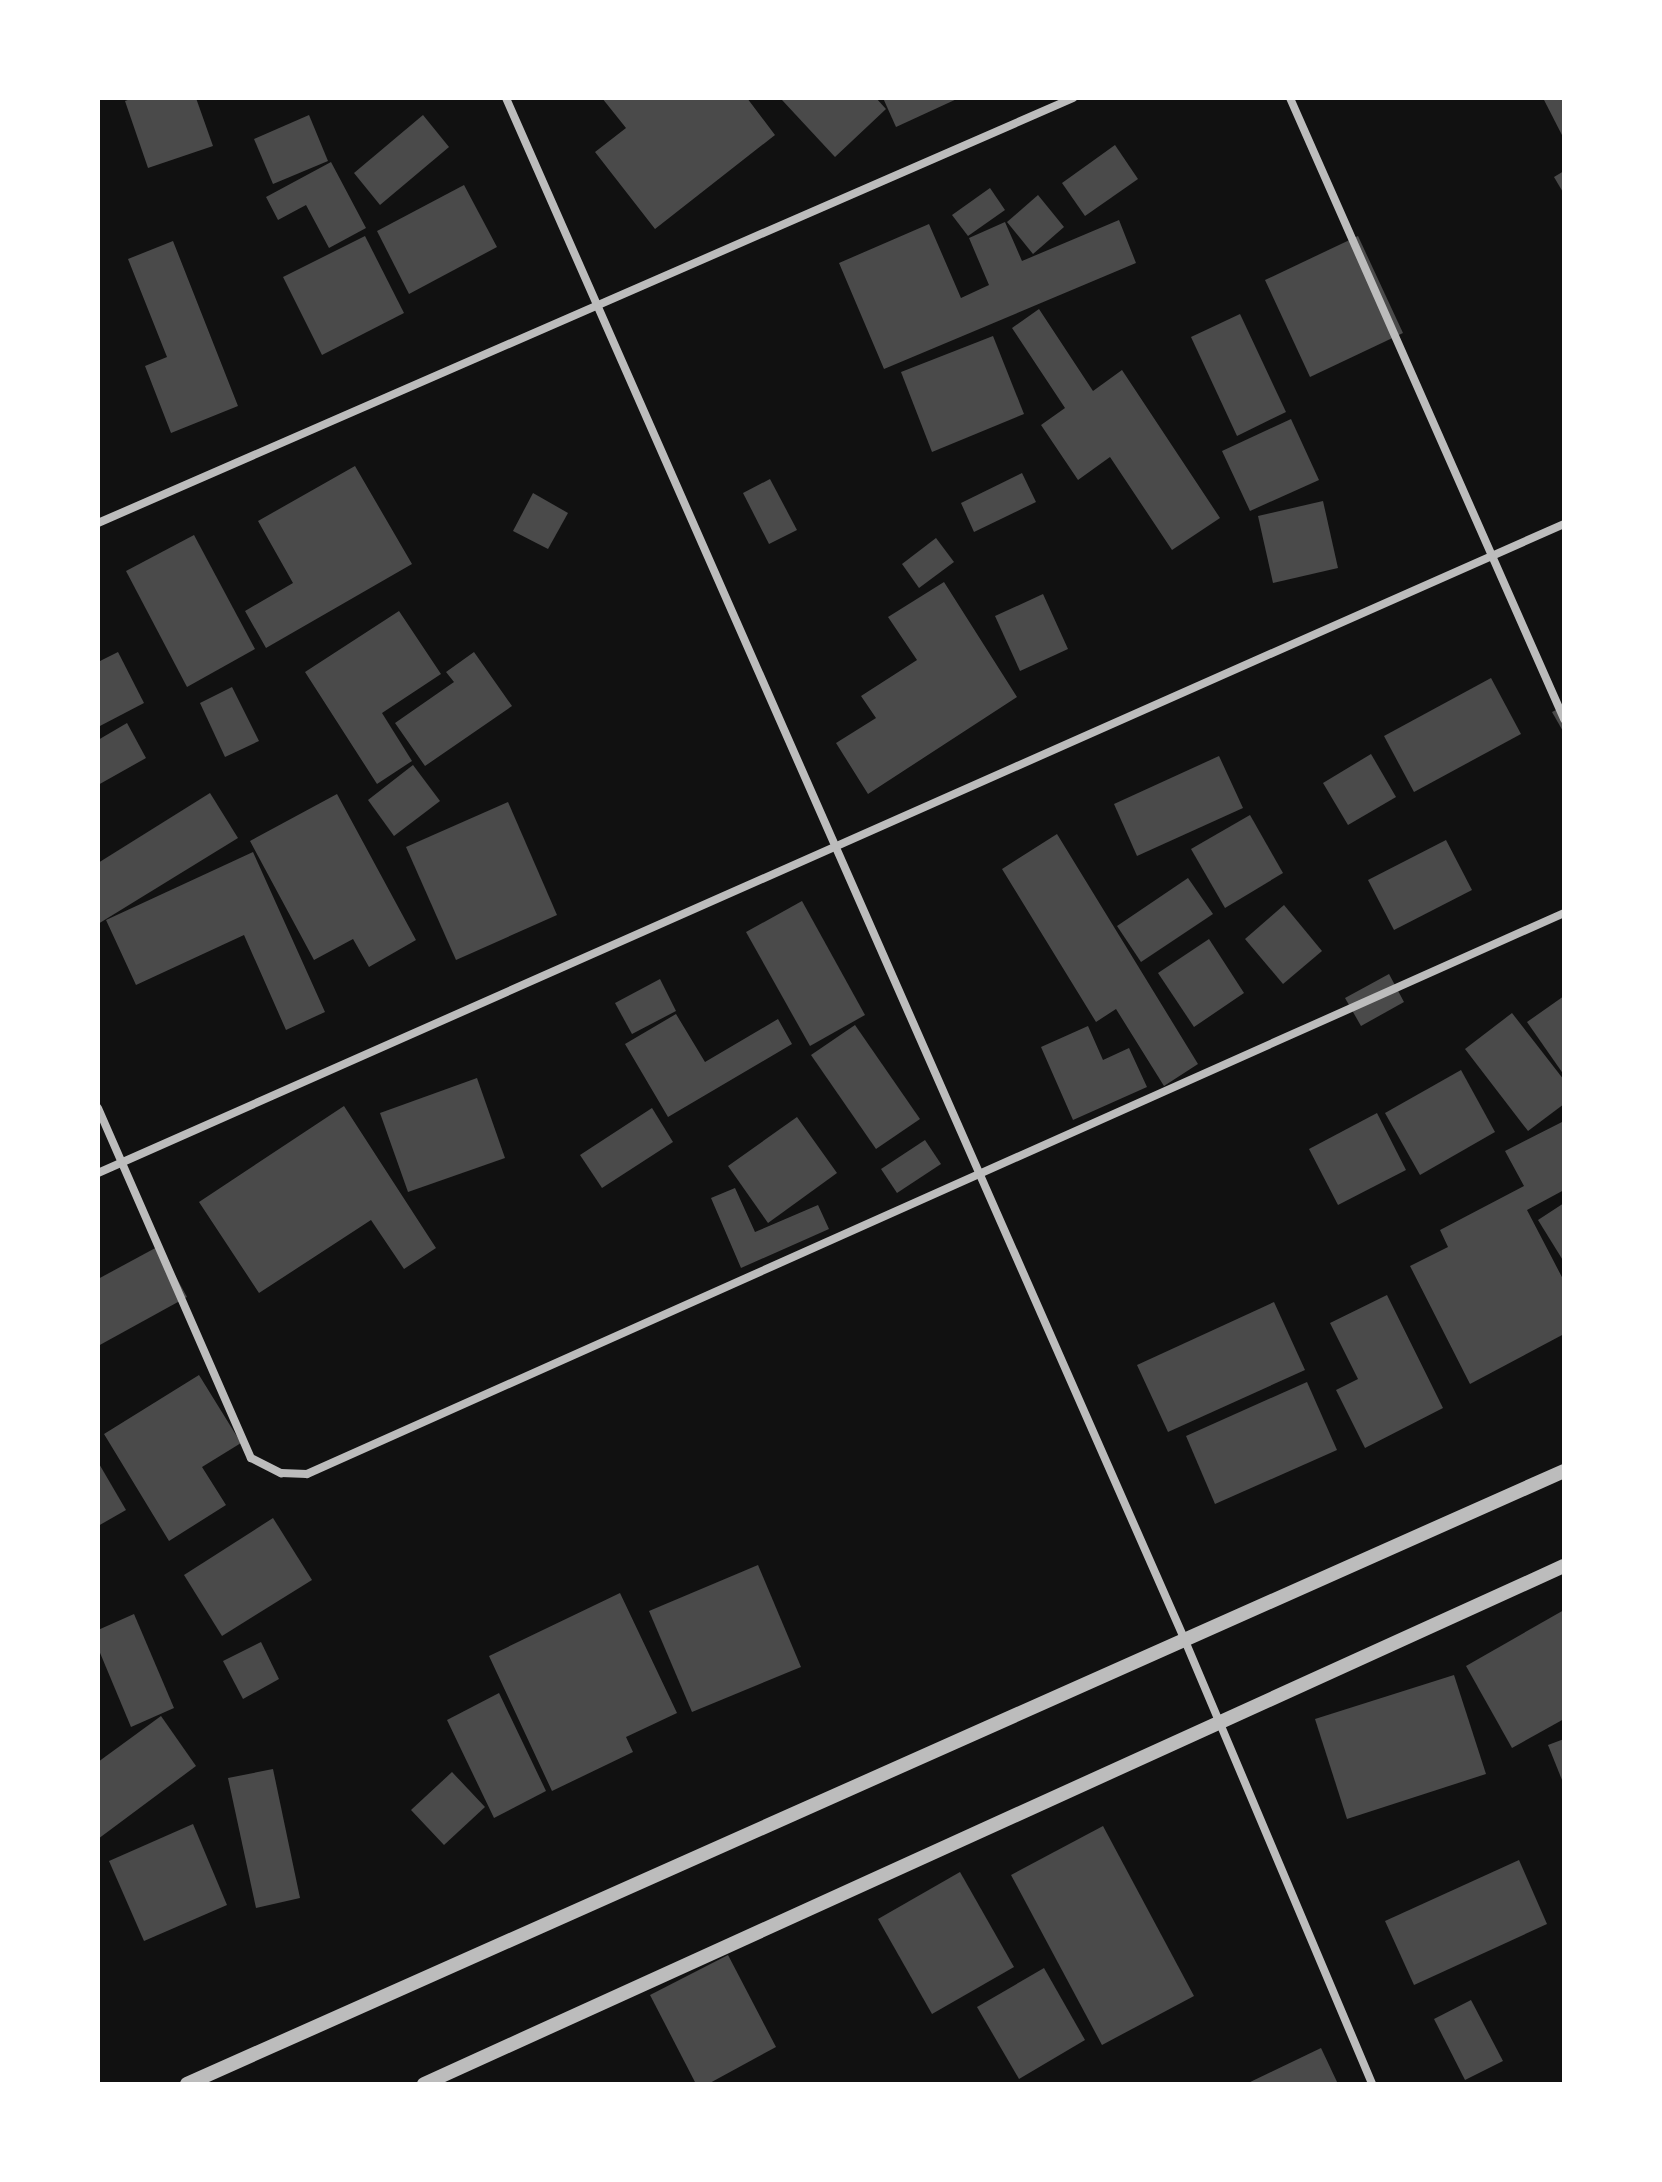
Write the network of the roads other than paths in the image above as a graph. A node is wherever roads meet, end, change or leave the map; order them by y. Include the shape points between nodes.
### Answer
1 (506, 98) edge
2 (1073, 98) edge
3 (1290, 98) edge
4 (597, 305) junction
5 (98, 523) edge
6 (1564, 524) edge
7 (1492, 556) junction
8 (1564, 719) edge
9 (835, 847) junction
10 (1564, 913) edge
11 (98, 1108) edge
12 (122, 1162) junction
13 (98, 1173) edge
14 (980, 1176) junction
15 (1564, 1471) edge
16 (1564, 1566) edge
17 (1183, 1636) junction
18 (1218, 1722) junction
19 (187, 2084) edge
20 (424, 2084) edge
21 (1372, 2084) edge

1 - 4 street
2 - 4 street
3 - 7 street
4 - 5 street
4 - 9 street
6 - 7 street
7 - 8 street
7 - 9 street
9 - 12 street
9 - 14 street
10 - 14 street
11 - 12 street
12 - 13 street
12 - 14 street via 251,1458 281,1473 307,1474
14 - 17 street
15 - 17 street
16 - 18 street
17 - 18 street
17 - 19 street
18 - 20 street
18 - 21 street

